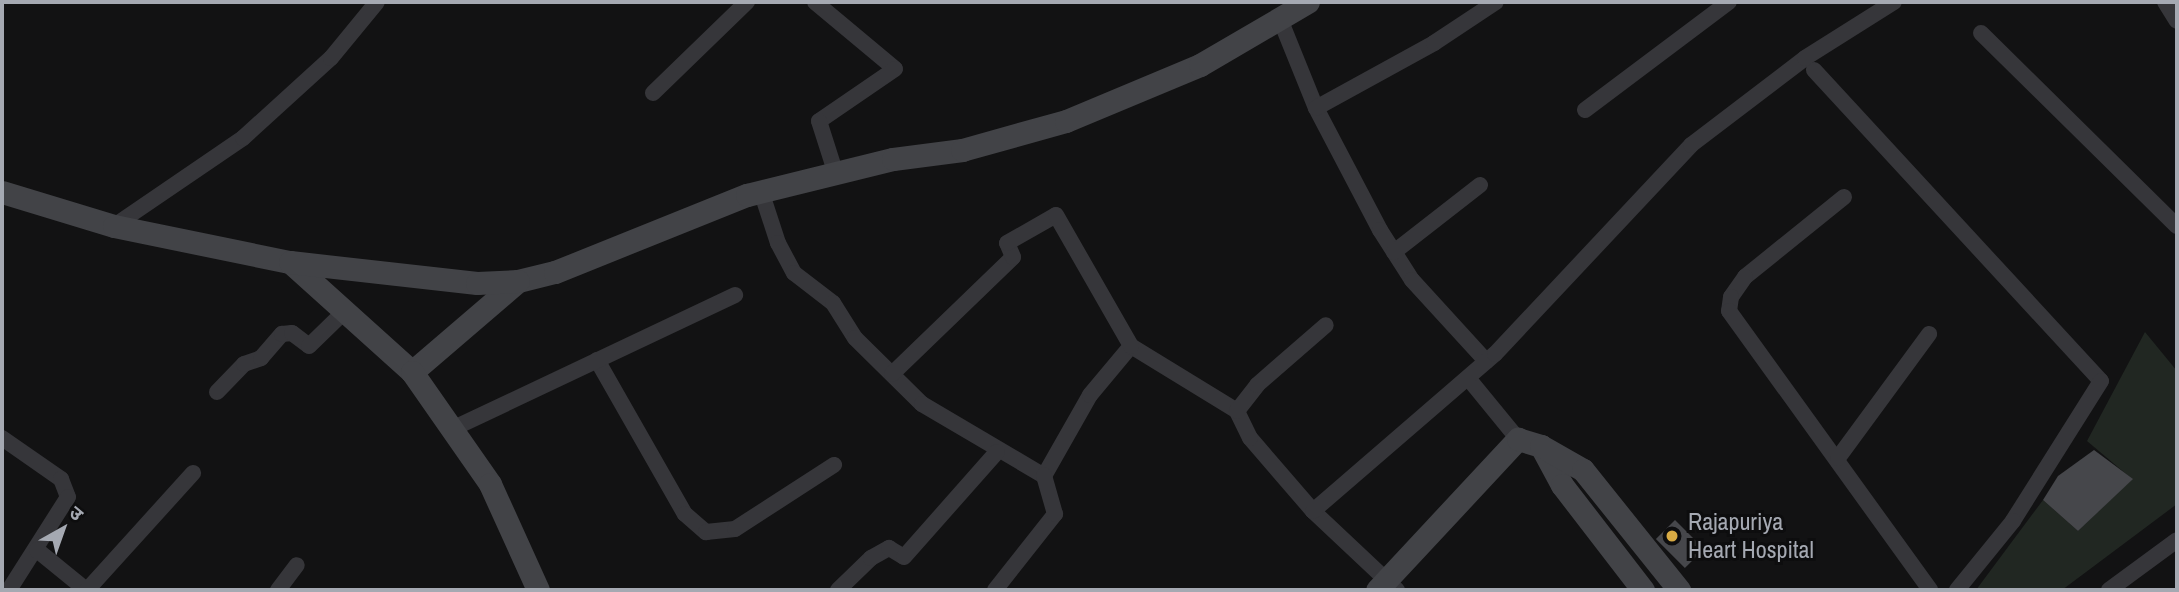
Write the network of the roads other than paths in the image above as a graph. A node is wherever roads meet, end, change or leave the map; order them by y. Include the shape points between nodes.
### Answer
1 (377, 2) edge
2 (815, 2) edge
3 (1308, 2) edge
4 (1496, 2) edge
5 (1728, 2) edge
6 (1894, 2) edge
7 (2165, 2) edge
8 (736, 5) edge
9 (1280, 19) junction
10 (2177, 21) edge
11 (1981, 33) dead end
12 (1814, 70) dead end
13 (653, 93) dead end
14 (1316, 108) junction
15 (1585, 110) dead end
16 (835, 172) junction
17 (1480, 185) dead end
18 (761, 191) junction
19 (2, 192) edge
20 (1844, 197) dead end
21 (114, 226) junction
22 (2177, 226) edge
23 (1394, 252) junction
24 (290, 262) junction
25 (518, 281) junction
26 (735, 295) dead end
27 (346, 310) junction
28 (1326, 325) dead end
29 (1929, 334) dead end
30 (1131, 346) junction
31 (597, 360) junction
32 (1486, 361) junction
33 (412, 372) junction
34 (892, 374) junction
35 (1468, 379) junction
36 (216, 392) dead end
37 (1237, 411) junction
38 (454, 428) junction
39 (2, 438) edge
40 (1517, 439) junction
41 (1541, 446) junction
42 (997, 452) junction
43 (1838, 458) junction
44 (834, 466) dead end
45 (193, 473) dead end
46 (1044, 476) junction
47 (1312, 511) junction
48 (2177, 540) edge
49 (37, 550) junction
50 (297, 565) dead end
51 (1387, 586) edge
52 (9, 590) edge
53 (87, 590) edge
54 (278, 590) edge
55 (538, 590) edge
56 (838, 590) edge
57 (995, 590) edge
58 (1643, 590) edge
59 (1679, 590) edge
60 (1930, 590) edge
61 (1957, 590) edge
62 (2109, 590) edge

1 - 21 street via 331,58 243,138
2 - 16 street via 895,69 819,121
3 - 9 street
4 - 14 street via 1434,43
5 - 15 street
6 - 32 street via 1805,58 1691,145
7 - 10 street
8 - 13 street
9 - 14 street
9 - 16 street via 1200,65 1066,121 962,150
11 - 22 street
12 - 61 street via 2101,380 2013,521
14 - 23 street
16 - 18 street
17 - 23 street
18 - 25 street via 684,217 555,272
18 - 34 street via 778,243 794,273 833,303 855,338
19 - 21 street
20 - 43 street via 1745,277 1731,297 1729,311
21 - 24 street
23 - 32 street via 1412,280
24 - 25 street via 477,283
24 - 27 street
25 - 33 street
26 - 31 street
27 - 33 street
27 - 36 street via 309,346 292,333 282,334 261,358 244,364
28 - 37 street via 1256,385
29 - 43 street
30 - 34 street via 1056,215 1007,243 1013,257
30 - 37 street
30 - 46 street via 1090,396
31 - 38 street
31 - 44 street via 685,513 706,532 734,529
32 - 35 street
33 - 38 street
34 - 42 street via 922,404
35 - 40 street
35 - 47 street
37 - 47 street via 1250,438
38 - 55 street via 490,484
39 - 49 street via 67,487 64,506
40 - 41 street
40 - 51 street
41 - 58 street via 1562,485
41 - 59 street via 1583,470
42 - 46 street
42 - 56 street via 905,557 889,548 871,558
43 - 60 street
45 - 53 street
46 - 57 street via 1055,513
47 - 51 street
48 - 62 street
49 - 52 street
49 - 53 street
50 - 54 street

